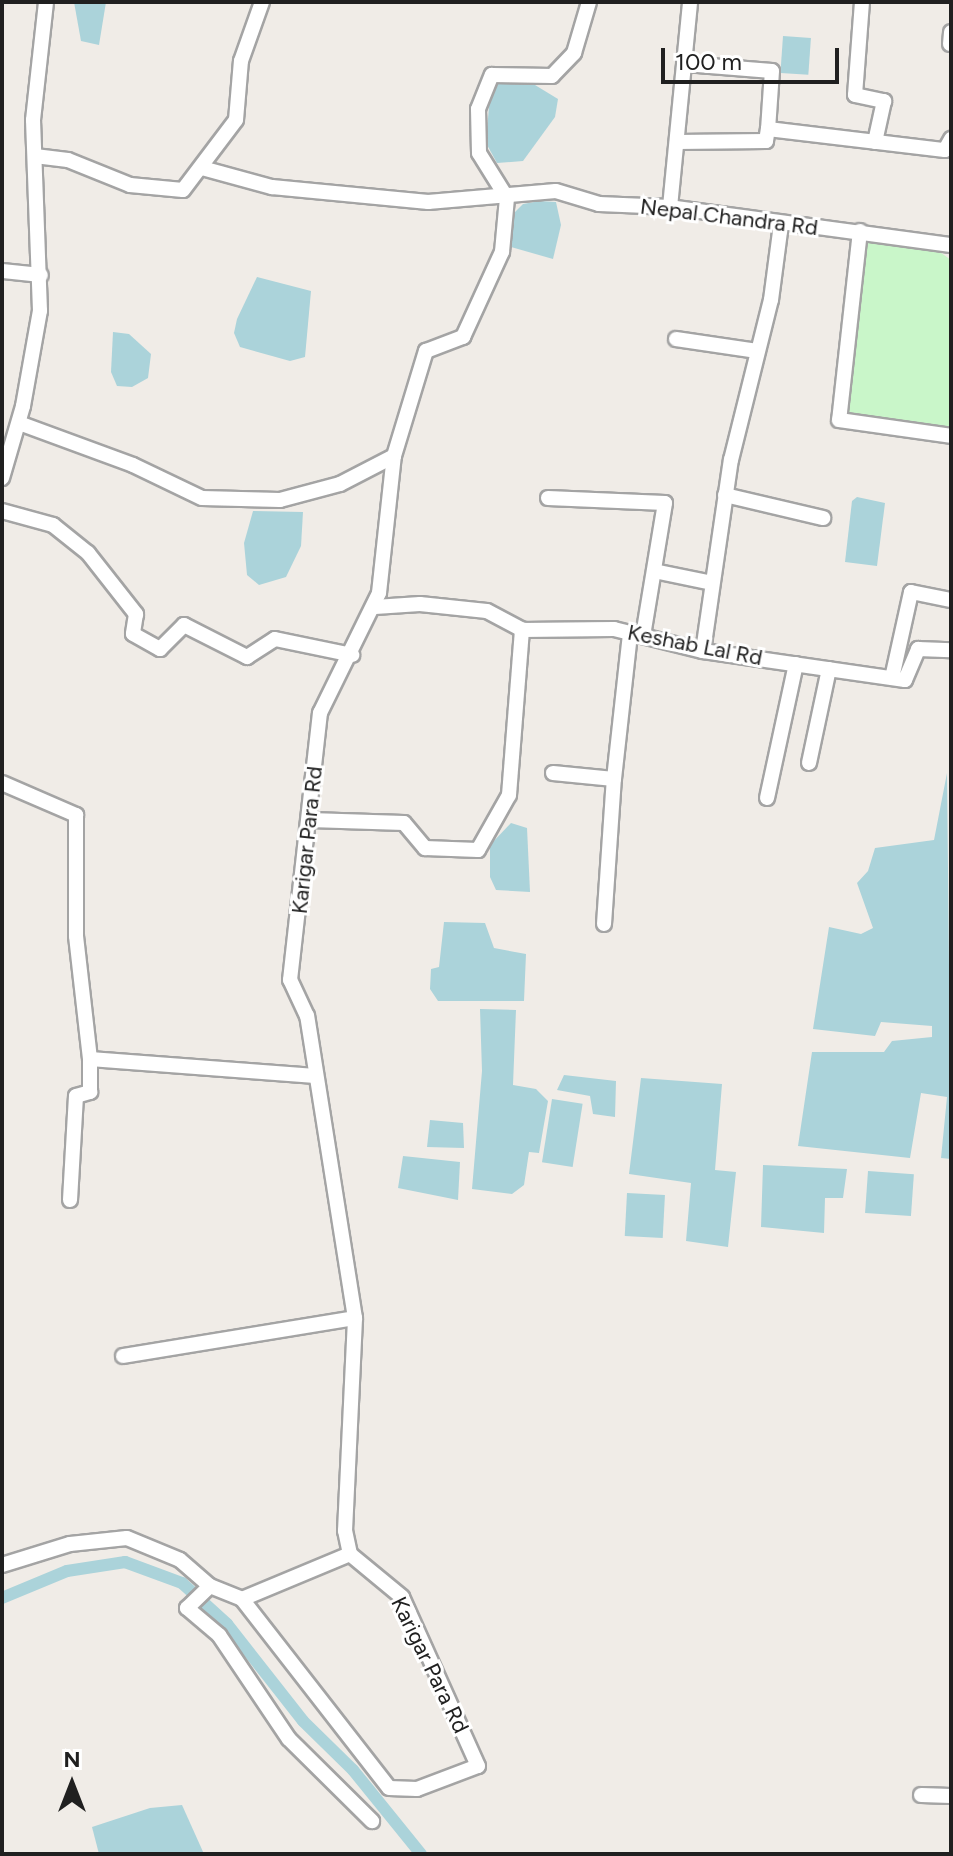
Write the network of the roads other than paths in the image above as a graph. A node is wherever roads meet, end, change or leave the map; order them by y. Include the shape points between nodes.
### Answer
1 (46, 2) edge
2 (262, 2) edge
3 (589, 2) edge
4 (690, 2) edge
5 (862, 2) edge
6 (685, 64) junction
7 (768, 129) junction
8 (951, 139) edge
9 (677, 142) junction
10 (875, 142) junction
11 (35, 156) junction
12 (202, 168) junction
13 (507, 198) junction
14 (670, 207) junction
15 (781, 224) junction
16 (860, 231) junction
17 (951, 245) edge
18 (2, 271) edge
19 (41, 275) junction
20 (676, 339) dead end
21 (757, 351) junction
22 (19, 423) junction
23 (951, 436) edge
24 (394, 456) junction
25 (2, 478) edge
26 (725, 495) junction
27 (548, 498) dead end
28 (2, 511) edge
29 (823, 518) dead end
30 (654, 571) junction
31 (712, 583) junction
32 (951, 600) edge
33 (375, 607) junction
34 (522, 630) junction
35 (636, 634) junction
36 (951, 650) edge
37 (703, 651) junction
38 (352, 655) junction
39 (796, 664) junction
40 (829, 669) junction
41 (892, 678) junction
42 (809, 763) dead end
43 (553, 773) dead end
44 (614, 779) junction
45 (2, 783) edge
46 (767, 798) dead end
47 (310, 820) junction
48 (604, 924) dead end
49 (90, 1059) junction
50 (315, 1076) junction
51 (70, 1200) dead end
52 (355, 1318) junction
53 (123, 1356) dead end
54 (350, 1554) junction
55 (2, 1565) edge
56 (210, 1586) junction
57 (242, 1599) junction
58 (921, 1795) dead end
59 (951, 1796) edge
60 (372, 1821) dead end

1 - 11 street via 33,120
2 - 12 street via 241,61 236,120
3 - 13 street via 574,53 552,76 492,75 478,109 479,153
4 - 6 street
5 - 10 street via 855,95 884,101
6 - 7 street via 772,71
6 - 9 street
7 - 9 street via 766,141
7 - 10 street
8 - 10 street via 945,150
9 - 14 street
11 - 12 street via 68,160 130,185 183,190
11 - 19 street
12 - 13 street, Nepal Chandra Rd via 272,187 428,202
13 - 14 street, Nepal Chandra Rd via 556,191 599,204
13 - 24 street, Karigar Para Rd via 502,252 488,287 463,337 426,351
14 - 15 street, Nepal Chandra Rd
15 - 16 street, Nepal Chandra Rd
15 - 21 street via 771,300
16 - 17 street, Nepal Chandra Rd
16 - 23 street via 839,420
18 - 19 street
19 - 22 street via 40,311
20 - 21 street
21 - 26 street
22 - 24 street via 133,465 202,498 280,500 340,484
22 - 25 street
24 - 33 street, Karigar Para Rd
26 - 29 street
26 - 31 street
27 - 30 street via 665,503
28 - 38 street via 53,525 88,553 136,614 133,634 160,649 184,625 247,657 275,639
30 - 31 street
30 - 35 street
31 - 37 street
32 - 41 street via 911,592
33 - 34 street, Keshab Lal Rd via 420,604 487,611
33 - 38 street, Karigar Para Rd
34 - 35 street, Keshab Lal Rd
34 - 47 street via 509,795 478,850 425,848 404,823
35 - 37 street, Keshab Lal Rd
35 - 44 street
36 - 41 street via 918,649 905,680
37 - 39 street, Keshab Lal Rd
38 - 47 street, Karigar Para Rd via 320,713
39 - 40 street, Keshab Lal Rd
39 - 46 street
40 - 41 street, Keshab Lal Rd
40 - 42 street
43 - 44 street
44 - 48 street
45 - 49 street via 76,815 76,936
47 - 50 street, Karigar Para Rd via 290,980 307,1016
49 - 50 street
49 - 51 street via 90,1092 76,1096
50 - 52 street, Karigar Para Rd
52 - 53 street
52 - 54 street, Karigar Para Rd via 345,1531
54 - 57 street
54 - 57 street, Karigar Para Rd via 402,1597 478,1766 417,1789 389,1788
55 - 56 street via 70,1544 127,1538 180,1560
56 - 57 street
56 - 60 street via 187,1608 219,1635 289,1739
58 - 59 street

